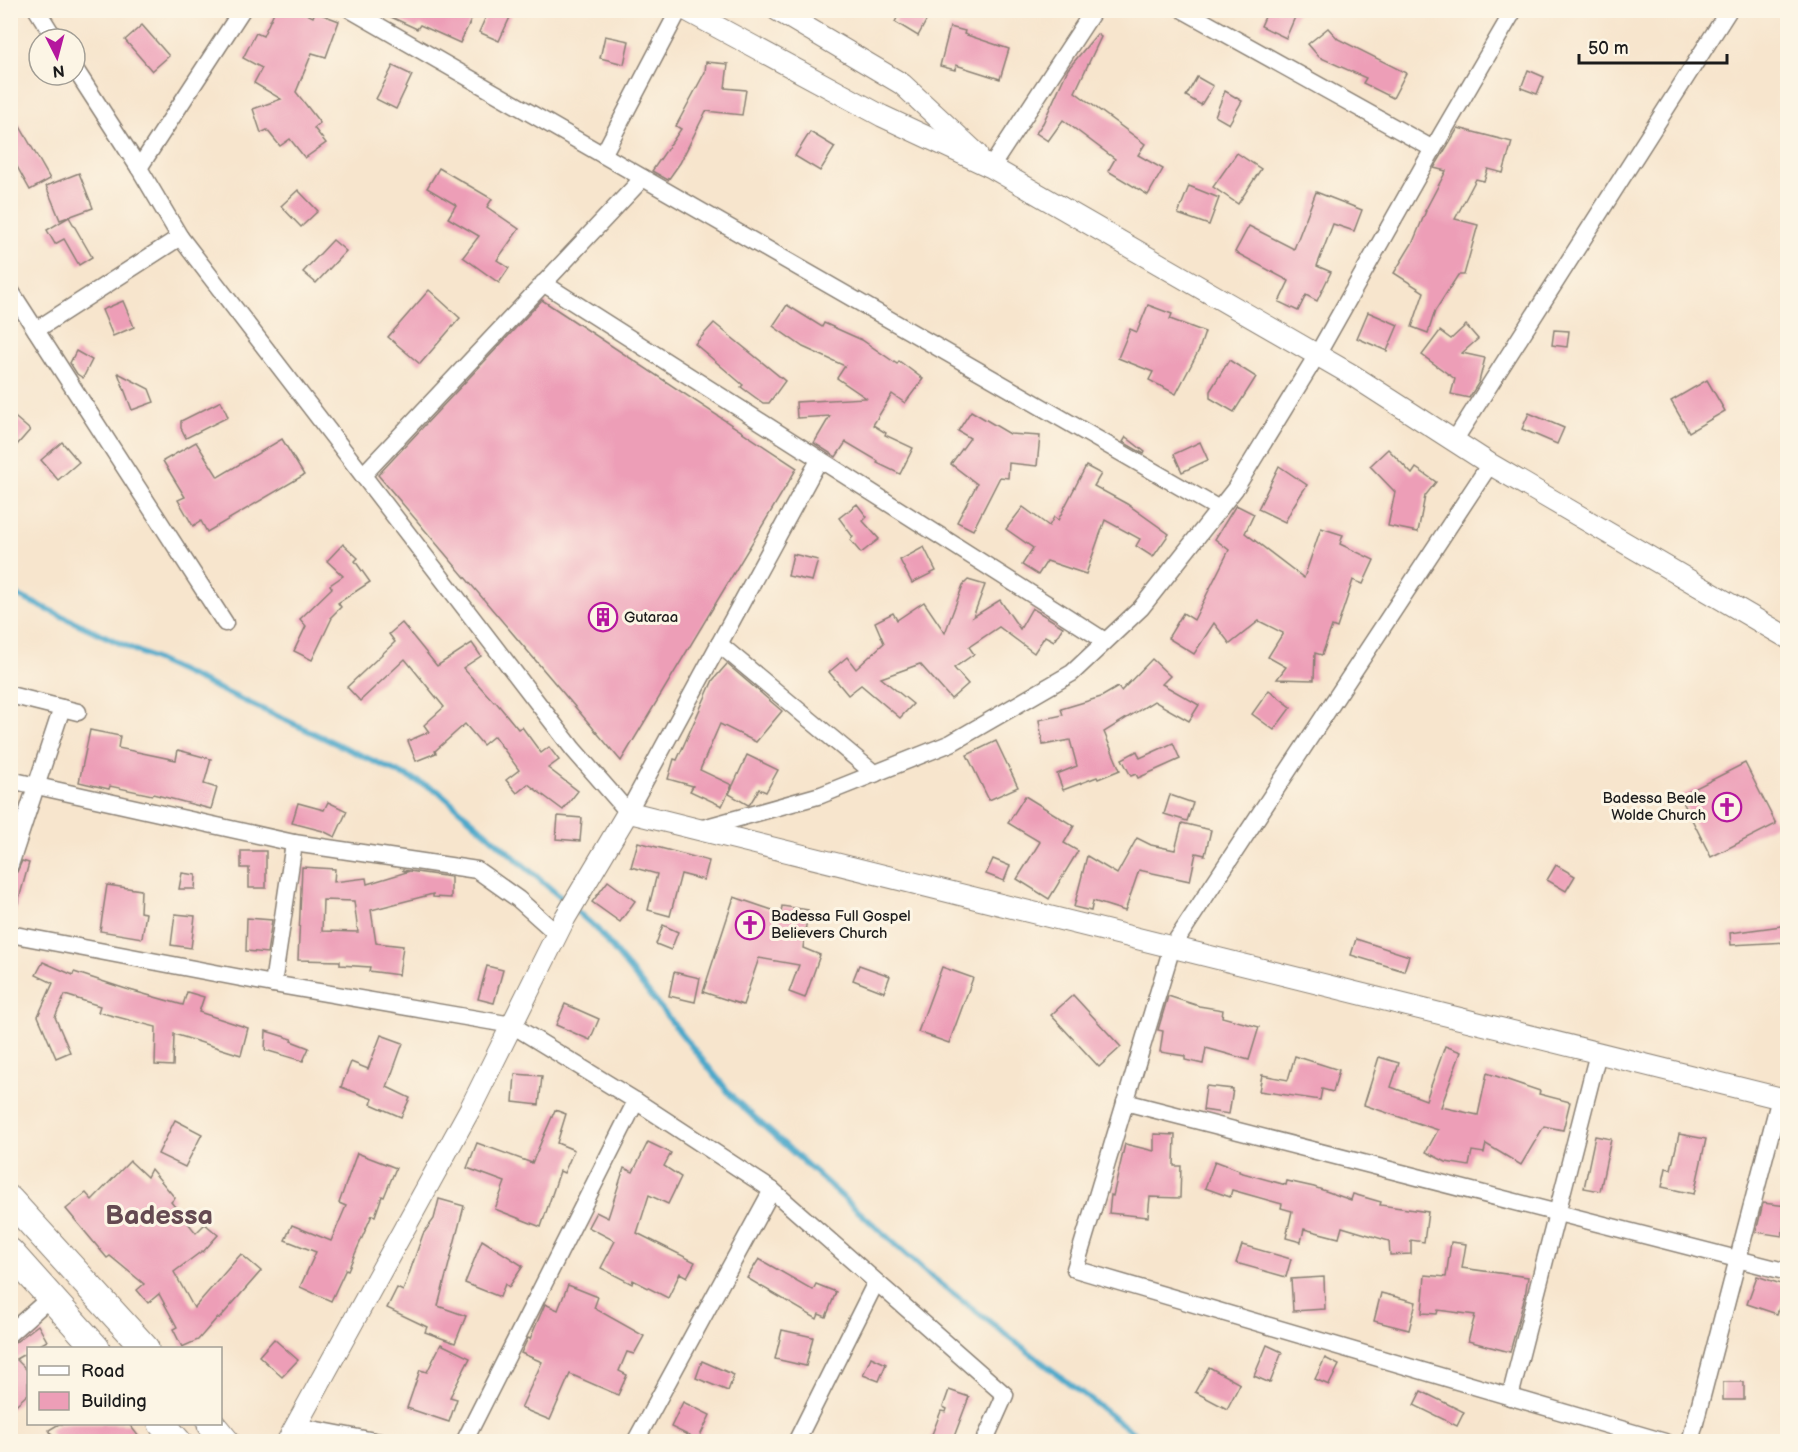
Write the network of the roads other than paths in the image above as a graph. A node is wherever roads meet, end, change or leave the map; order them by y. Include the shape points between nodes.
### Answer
1 (37, 10) edge
2 (242, 10) edge
3 (351, 10) edge
4 (679, 10) edge
5 (686, 10) edge
6 (1094, 10) edge
7 (1183, 10) edge
8 (1514, 10) edge
9 (1729, 10) edge
10 (783, 12) edge
11 (48, 27) edge
12 (87, 87) edge
13 (1433, 149) junction
14 (603, 155) junction
15 (991, 166) junction
16 (139, 168) junction
17 (643, 178) junction
18 (180, 237) junction
19 (543, 284) junction
20 (10, 290) edge
21 (36, 330) junction
22 (1317, 355) junction
23 (1454, 441) junction
24 (819, 460) junction
25 (1490, 464) junction
26 (363, 475) junction
27 (1219, 509) junction
28 (225, 623) dead end
29 (1788, 638) edge
30 (1105, 641) junction
31 (719, 644) junction
32 (10, 695) edge
33 (875, 774) junction
34 (10, 780) edge
35 (38, 786) junction
36 (628, 812) junction
37 (696, 830) junction
38 (294, 843) junction
39 (10, 865) edge
40 (561, 926) junction
41 (10, 934) edge
42 (1172, 947) junction
43 (273, 984) junction
44 (512, 1025) junction
45 (1599, 1053) junction
46 (1784, 1099) edge
47 (636, 1101) junction
48 (1125, 1102) junction
49 (772, 1190) junction
50 (10, 1200) edge
51 (1557, 1213) junction
52 (10, 1252) edge
53 (1738, 1260) junction
54 (1788, 1272) edge
55 (876, 1282) junction
56 (51, 1297) junction
57 (10, 1333) edge
58 (95, 1347) edge
59 (144, 1347) edge
60 (1510, 1397) junction
61 (163, 1425) edge
62 (212, 1425) edge
63 (292, 1434) edge
64 (178, 1442) edge
65 (226, 1442) edge
66 (380, 1442) edge
67 (464, 1442) edge
68 (635, 1442) edge
69 (796, 1442) edge
70 (984, 1442) edge
71 (1665, 1442) edge
72 (1690, 1442) edge

1 - 11 street
2 - 16 street
3 - 14 street
4 - 14 street
5 - 15 street via 882,116
6 - 15 street
7 - 13 street
8 - 13 street
9 - 23 street
10 - 15 street via 902,84
12 - 16 street
13 - 22 street
14 - 17 street
15 - 22 street
16 - 18 street
17 - 19 street
17 - 27 street
18 - 21 street
18 - 26 street
19 - 24 street
19 - 26 street
20 - 21 street
21 - 28 street
22 - 23 street
22 - 27 street
23 - 25 street
24 - 30 street
24 - 31 street
25 - 29 street
25 - 42 street
26 - 36 street via 573,749
27 - 30 street via 1141,608
30 - 33 street via 1072,673 962,737
31 - 33 street
31 - 36 street
32 - 35 street via 70,710
33 - 37 street via 821,795
34 - 35 street
35 - 38 street
35 - 39 street
36 - 37 street
36 - 40 street
37 - 42 street
38 - 40 street via 477,870
38 - 43 street
40 - 44 street
41 - 43 street
42 - 45 street
42 - 48 street
43 - 44 street
44 - 47 street
44 - 63 street
45 - 46 street
45 - 51 street
46 - 53 street
47 - 49 street
47 - 67 street
48 - 51 street
48 - 60 street via 1075,1269
49 - 55 street
49 - 68 street
50 - 59 main road
51 - 53 street
51 - 60 street
52 - 56 main road
53 - 54 street
53 - 72 street
55 - 69 street
55 - 70 street via 1005,1395
56 - 57 street
56 - 58 main road
60 - 71 street
61 - 64 main road
62 - 65 main road
63 - 66 street

